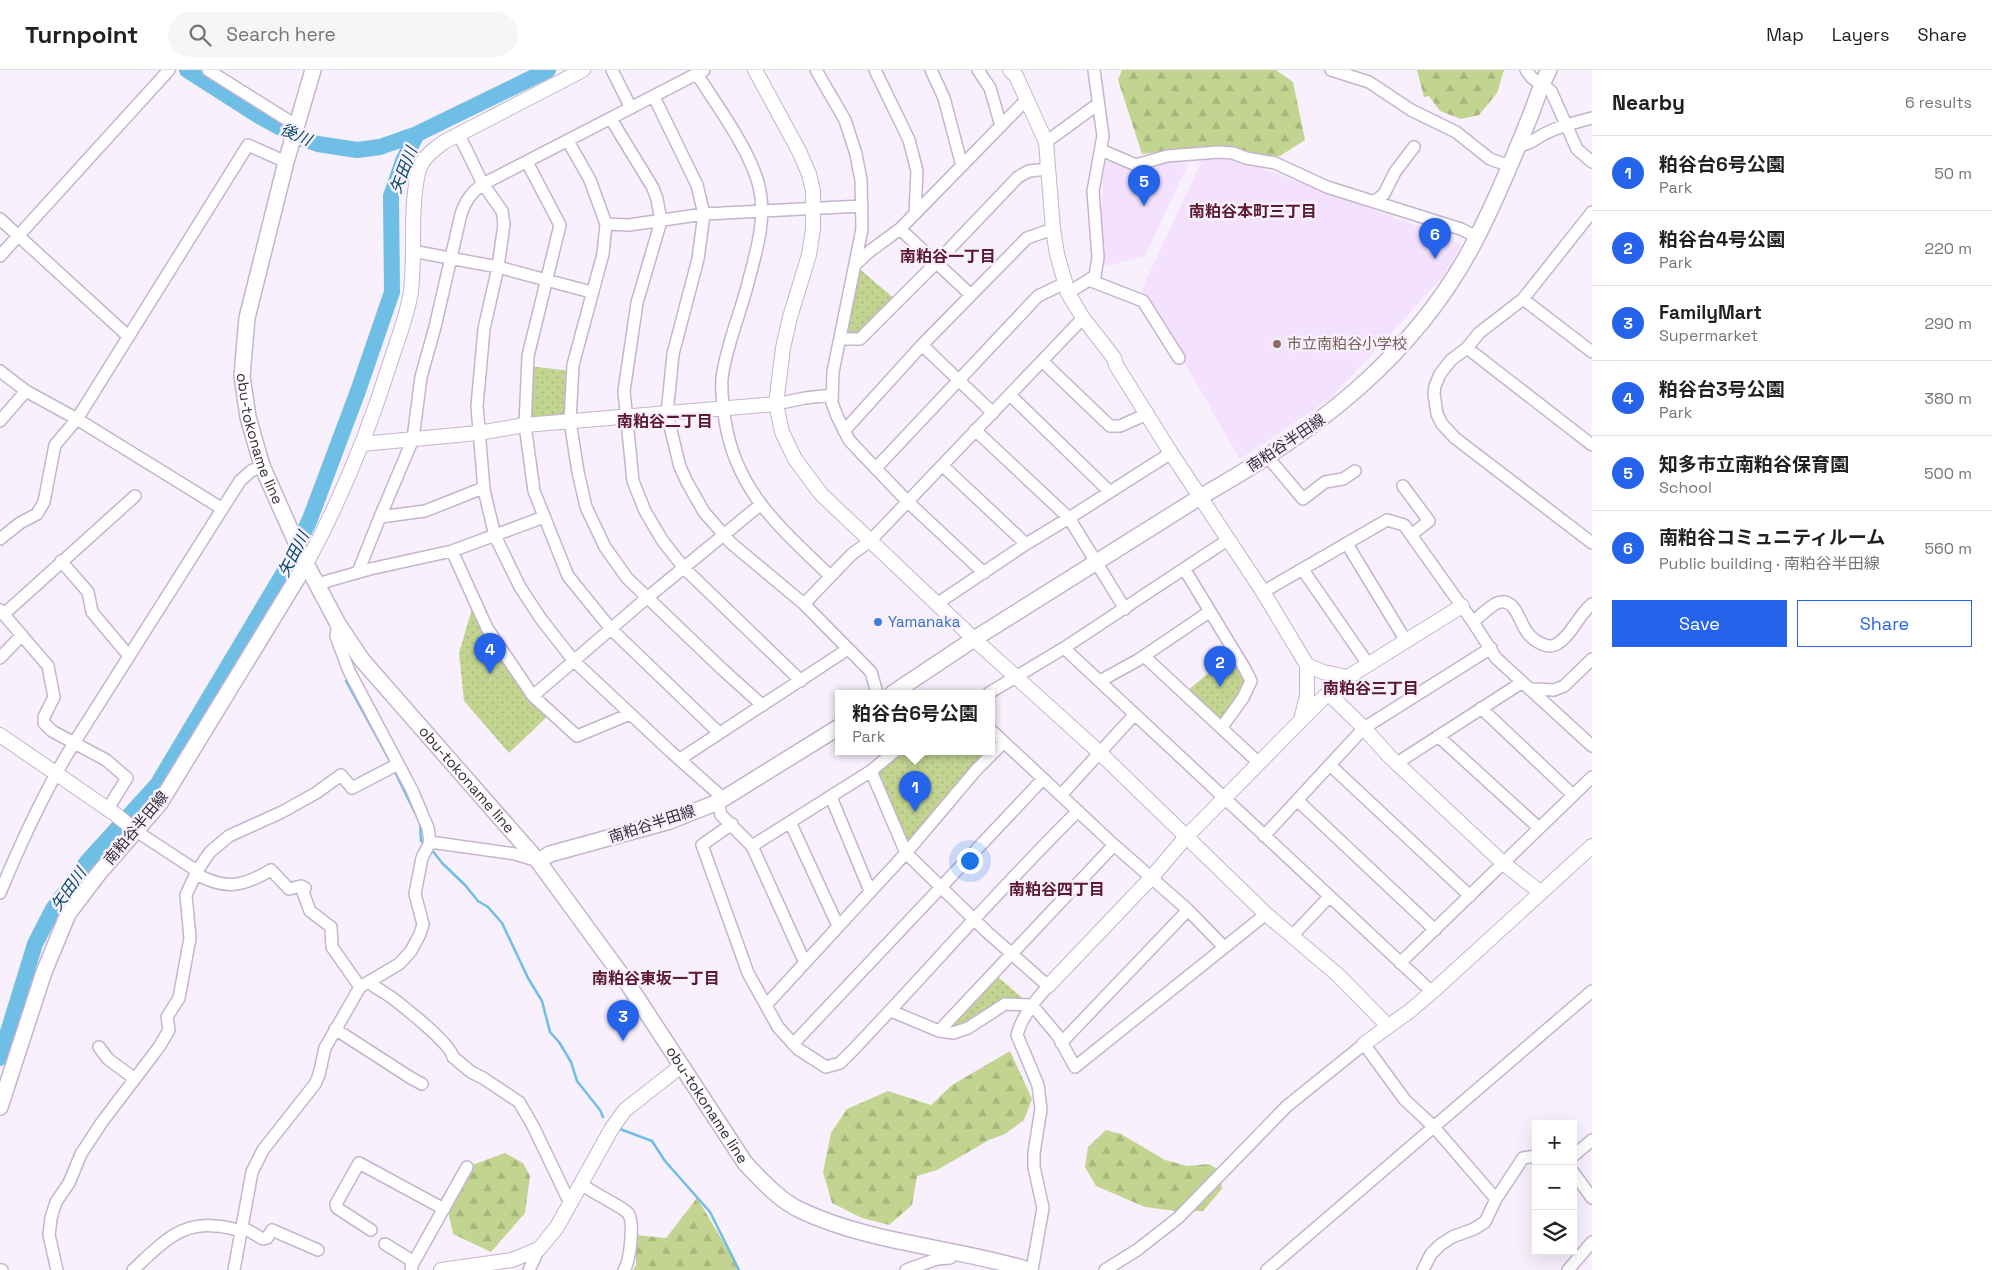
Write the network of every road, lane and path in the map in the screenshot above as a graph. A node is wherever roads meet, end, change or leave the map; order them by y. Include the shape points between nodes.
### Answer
1 (169, 70) edge
2 (208, 70) edge
3 (313, 70) edge
4 (583, 70) edge
5 (612, 70) edge
6 (755, 70) edge
7 (816, 70) edge
8 (875, 70) edge
9 (931, 70) edge
10 (978, 70) edge
11 (1010, 70) edge
12 (1094, 70) edge
13 (1332, 70) edge
14 (1526, 70) edge
15 (1549, 70) edge
16 (700, 72) edge
17 (1541, 84) junction
18 (654, 96) junction
19 (1027, 99) junction
20 (1098, 104) junction
21 (631, 108) junction
22 (1592, 118) edge
23 (611, 119) junction
24 (1568, 125) junction
25 (297, 126) junction
26 (1000, 126) junction
27 (459, 135) junction
28 (568, 141) junction
29 (1046, 142) junction
30 (1518, 146) junction
31 (1414, 147) dead end
32 (1101, 150) junction
33 (286, 162) junction
34 (527, 162) junction
35 (1592, 162) edge
36 (962, 166) junction
37 (1510, 166) junction
38 (1048, 169) junction
39 (483, 184) junction
40 (1374, 202) junction
41 (862, 206) junction
42 (814, 210) junction
43 (761, 212) junction
44 (1592, 212) edge
45 (704, 214) junction
46 (915, 214) junction
47 (0, 219) edge
48 (661, 221) junction
49 (606, 224) junction
50 (900, 229) junction
51 (1053, 229) junction
52 (19, 236) junction
53 (1477, 237) junction
54 (412, 251) junction
55 (0, 256) edge
56 (450, 258) junction
57 (937, 262) junction
58 (855, 265) junction
59 (498, 267) junction
60 (546, 280) junction
61 (1089, 280) junction
62 (1067, 288) junction
63 (591, 292) junction
64 (971, 294) junction
65 (1523, 299) junction
66 (1082, 318) junction
67 (128, 336) junction
68 (840, 339) junction
69 (922, 345) junction
70 (1467, 348) junction
71 (1592, 352) edge
72 (1180, 358) dead end
73 (1042, 361) junction
74 (0, 371) edge
75 (959, 380) junction
76 (26, 391) junction
77 (832, 394) junction
78 (1010, 395) junction
79 (776, 404) junction
80 (723, 408) junction
81 (993, 413) junction
82 (667, 414) junction
83 (1147, 414) junction
84 (627, 417) junction
85 (77, 419) junction
86 (0, 421) edge
87 (570, 421) junction
88 (525, 425) junction
89 (975, 430) junction
90 (844, 431) junction
91 (478, 433) junction
92 (413, 439) junction
93 (362, 444) junction
94 (1592, 445) edge
95 (1171, 453) junction
96 (1267, 456) junction
97 (262, 466) junction
98 (943, 466) junction
99 (876, 468) junction
100 (1355, 471) dead end
101 (1403, 486) dead end
102 (483, 488) junction
103 (1110, 492) junction
104 (135, 496) dead end
105 (1200, 497) junction
106 (908, 502) junction
107 (760, 505) junction
108 (221, 508) junction
109 (380, 517) junction
110 (544, 517) junction
111 (1069, 518) junction
112 (723, 534) junction
113 (1411, 535) junction
114 (495, 536) junction
115 (0, 539) edge
116 (872, 540) junction
117 (1229, 540) junction
118 (1592, 543) edge
119 (1026, 544) junction
120 (1347, 544) junction
121 (452, 551) junction
122 (61, 561) junction
123 (304, 561) junction
124 (1096, 563) junction
125 (684, 568) junction
126 (1185, 570) junction
127 (1302, 570) junction
128 (358, 572) junction
129 (984, 573) junction
130 (830, 576) junction
131 (317, 584) junction
132 (1263, 592) junction
133 (648, 598) junction
134 (938, 603) junction
135 (804, 604) junction
136 (1592, 604) edge
137 (1462, 606) junction
138 (1125, 609) junction
139 (2, 612) edge
140 (1210, 612) junction
141 (1473, 622) junction
142 (338, 624) junction
143 (611, 629) junction
144 (22, 635) junction
145 (974, 639) junction
146 (1406, 641) junction
147 (1064, 648) junction
148 (1491, 648) junction
149 (848, 649) junction
150 (129, 656) junction
151 (1144, 656) junction
152 (0, 658) edge
153 (1592, 659) edge
154 (362, 660) junction
155 (574, 661) junction
156 (1368, 664) junction
157 (1306, 665) junction
158 (349, 671) junction
159 (1016, 676) junction
160 (1348, 677) junction
161 (801, 680) junction
162 (1100, 681) junction
163 (1521, 683) junction
164 (1532, 689) junction
165 (876, 690) edge
166 (897, 690) edge
167 (994, 690) edge
168 (1328, 692) junction
169 (533, 696) junction
170 (762, 705) junction
171 (1481, 708) junction
172 (630, 714) junction
173 (1135, 714) junction
174 (1301, 720) junction
175 (1222, 727) junction
176 (1364, 728) junction
177 (835, 729) edge
178 (719, 734) junction
179 (995, 734) edge
180 (0, 735) edge
181 (1438, 736) junction
182 (1589, 738) edge
183 (74, 743) junction
184 (1003, 743) junction
185 (995, 751) edge
186 (1099, 752) junction
187 (890, 755) edge
188 (991, 755) edge
189 (680, 759) junction
190 (1397, 762) junction
191 (1259, 763) junction
192 (398, 764) junction
193 (1330, 765) junction
194 (871, 770) junction
195 (55, 774) junction
196 (1592, 777) edge
197 (1043, 779) junction
198 (1060, 795) junction
199 (1573, 795) junction
200 (831, 797) junction
201 (1224, 799) junction
202 (721, 800) junction
203 (1297, 800) junction
204 (1078, 811) junction
205 (111, 812) junction
206 (790, 822) junction
207 (732, 824) junction
208 (1539, 828) junction
209 (135, 830) junction
210 (1264, 836) junction
211 (1186, 838) junction
212 (430, 842) junction
213 (1114, 845) junction
214 (752, 846) junction
215 (1592, 846) edge
216 (906, 853) junction
217 (538, 862) junction
218 (1504, 863) junction
219 (196, 873) junction
220 (1152, 877) junction
221 (941, 886) junction
222 (870, 891) junction
223 (1540, 892) junction
224 (0, 893) edge
225 (1470, 896) junction
226 (1329, 897) junction
227 (1188, 910) junction
228 (1266, 914) junction
229 (976, 919) junction
230 (838, 926) junction
231 (1435, 930) junction
232 (1292, 936) junction
233 (1224, 947) junction
234 (1011, 953) junction
235 (804, 963) junction
236 (1400, 963) junction
237 (364, 984) junction
238 (1048, 986) junction
239 (1592, 991) edge
240 (1432, 992) junction
241 (766, 1005) junction
242 (1032, 1005) junction
243 (891, 1011) junction
244 (1388, 1026) junction
245 (335, 1029) junction
246 (939, 1031) junction
247 (1061, 1043) junction
248 (793, 1044) junction
249 (1364, 1044) junction
250 (99, 1047) dead end
251 (681, 1066) junction
252 (134, 1079) junction
253 (422, 1084) dead end
254 (0, 1107) edge
255 (1434, 1127) junction
256 (1592, 1140) edge
257 (1577, 1153) edge
258 (1532, 1157) edge
259 (467, 1167) dead end
260 (1577, 1177) edge
261 (580, 1184) junction
262 (567, 1197) dead end
263 (1592, 1198) edge
264 (1496, 1199) junction
265 (444, 1209) junction
266 (242, 1229) junction
267 (371, 1230) dead end
268 (1592, 1242) edge
269 (385, 1244) dead end
270 (318, 1250) dead end
271 (539, 1250) junction
272 (953, 1251) junction
273 (413, 1266) edge
274 (477, 1267) edge
275 (628, 1268) edge
276 (57, 1270) edge
277 (132, 1270) edge
278 (234, 1270) edge
279 (441, 1270) edge
280 (529, 1270) edge
281 (906, 1270) edge
282 (1031, 1270) edge
283 (1105, 1270) edge
284 (1267, 1270) edge
285 (1423, 1270) edge
286 (1568, 1270) edge

1 - 52 street
2 - 25 street
3 - 25 main road, obu-tokoname line
4 - 27 street
5 - 21 street
6 - 42 street via 809,174
7 - 41 street via 846,120 861,180
8 - 46 street via 909,140 917,171
9 - 36 street via 944,98
10 - 26 street via 990,88
11 - 19 street
12 - 20 street
13 - 37 street via 1369,82 1411,110 1456,132 1490,159
14 - 17 street
15 - 17 main road, 南粕谷半田線
16 - 18 street
16 - 43 street via 751,164 759,187
17 - 24 street via 1551,91
17 - 30 main road, 南粕谷半田線
18 - 21 street
18 - 45 street via 697,185
19 - 26 street
19 - 29 street
20 - 29 street
20 - 32 street via 1103,136
21 - 23 street
22 - 24 street
23 - 28 street
23 - 48 street via 653,188
24 - 30 street
24 - 35 street via 1577,149
25 - 33 main road, obu-tokoname line
26 - 36 street
27 - 39 street
27 - 54 street via 428,154 421,164 412,215
28 - 34 street
28 - 49 street via 590,180
29 - 38 street
30 - 37 main road, 南粕谷半田線
31 - 40 street via 1395,172 1384,194
32 - 40 street via 1136,165 1168,156 1233,153 1275,162 1312,181
32 - 61 street via 1093,191 1098,257 1095,276
33 - 67 street via 248,145
33 - 97 main road, obu-tokoname line via 247,318 242,376 248,417
34 - 39 street
34 - 60 street via 560,225
36 - 46 street
37 - 53 main road, 南粕谷半田線
38 - 51 street
38 - 57 street via 1029,171 1018,177
39 - 56 street via 466,200
39 - 59 street via 502,211 504,224
40 - 53 street
41 - 42 street
41 - 58 street via 862,229
42 - 43 street
42 - 79 street via 809,255 788,325
43 - 45 street
43 - 80 street via 760,237 722,379
44 - 65 street
45 - 48 street
45 - 82 street via 698,259 673,354
46 - 50 street
47 - 52 street
48 - 49 street
48 - 84 street via 637,303 629,349 624,391
49 - 63 street via 603,254
50 - 57 street
50 - 58 street
51 - 62 street
51 - 64 street via 1027,238
52 - 55 street
52 - 67 street
53 - 96 main road, 南粕谷半田線 via 1438,301 1370,380 1331,412
54 - 56 street
54 - 93 street via 410,294 381,393
56 - 59 street
56 - 92 street via 421,377
57 - 64 street
57 - 68 street via 860,339
58 - 68 street
59 - 60 street
59 - 91 street via 484,329 477,406
60 - 63 street
60 - 88 street via 528,356
61 - 62 street
61 - 72 street via 1142,301
62 - 66 street
62 - 75 street via 1038,296
63 - 87 street via 573,365
64 - 69 street
65 - 70 street via 1480,333
65 - 71 street
66 - 73 street
66 - 83 street via 1114,358
67 - 85 street
68 - 77 street
69 - 75 street
69 - 90 street
70 - 94 street
70 - 118 street via 1451,360 1435,386 1435,406 1442,424 1476,455
73 - 78 street
73 - 83 street via 1110,426 1120,426
74 - 76 street
75 - 81 street
75 - 99 street
76 - 85 street
76 - 86 street
77 - 79 street
77 - 90 street via 836,416
78 - 81 street
78 - 103 street
79 - 80 street
79 - 116 street via 782,432 795,459 821,494
80 - 82 street
80 - 107 street via 727,437 740,474
81 - 89 street
82 - 84 street
82 - 112 street via 687,482 704,512
83 - 95 street
84 - 87 street
84 - 125 street via 633,481 662,540
85 - 108 street
85 - 115 street via 55,446 40,511
87 - 88 street
87 - 133 street via 589,514 612,558
88 - 91 street
88 - 110 street via 534,491
89 - 98 street
89 - 111 street
90 - 99 street
91 - 92 street
91 - 102 street
92 - 93 street
92 - 109 street
93 - 123 street via 334,510
95 - 103 street
95 - 105 street
96 - 100 street via 1303,499 1325,482 1343,479
96 - 105 main road, 南粕谷半田線
97 - 108 street via 240,481
97 - 123 main road, obu-tokoname line
98 - 106 street
98 - 119 street
99 - 106 street
101 - 113 street via 1429,521
102 - 109 street via 426,511
102 - 114 street
103 - 111 street
104 - 122 street
105 - 117 street
105 - 124 main road, 南粕谷半田線
106 - 116 street
106 - 129 street
107 - 112 street
107 - 130 street
108 - 150 street
109 - 128 street
110 - 114 street
110 - 143 street via 568,576
111 - 119 street
111 - 124 street
112 - 125 street
112 - 135 street
113 - 120 street via 1404,525 1387,520
113 - 137 street
114 - 121 street
114 - 155 street via 520,587
116 - 130 street
116 - 134 street
117 - 126 street
117 - 132 street
119 - 129 street
120 - 127 street
120 - 146 street
121 - 128 street
121 - 169 street via 487,628
122 - 139 street
122 - 150 street via 88,592 92,612
123 - 131 main road, obu-tokoname line
123 - 209 main road, 南粕谷半田線 via 160,802
124 - 138 street
124 - 145 main road, 南粕谷半田線
125 - 133 street
125 - 161 street
126 - 138 street
126 - 140 street
127 - 132 street
127 - 156 street
128 - 131 street
129 - 134 street
130 - 135 street
131 - 142 main road, obu-tokoname line
132 - 157 street
133 - 143 street
133 - 170 street
134 - 145 street
135 - 149 street
136 - 141 street via 1569,632 1551,646 1529,635 1513,607 1506,603 1498,602
137 - 141 street
137 - 146 street
138 - 147 street
139 - 144 street
140 - 151 street
140 - 175 street via 1251,681
141 - 148 street
142 - 154 main road, obu-tokoname line
142 - 158 street via 336,636
143 - 155 street
143 - 178 street
144 - 152 street
144 - 183 street via 48,666 54,697 44,723
145 - 159 street
145 - 166 main road, 南粕谷半田線
146 - 156 street
147 - 159 street
147 - 162 street
148 - 163 street via 1496,658
148 - 176 street
149 - 161 street
149 - 165 street via 871,672
150 - 183 street
151 - 162 street
151 - 175 street
153 - 164 street via 1564,686 1554,690
154 - 158 street via 354,663
154 - 217 main road, obu-tokoname line
155 - 169 street
155 - 172 street
156 - 160 street
157 - 160 street
157 - 174 street via 1308,696
158 - 192 street
159 - 167 street
159 - 186 street
160 - 168 street
161 - 170 street
162 - 173 street
163 - 164 street
163 - 171 street
164 - 182 street
168 - 174 street
168 - 176 street
169 - 172 street via 577,736
170 - 178 street
171 - 181 street
171 - 199 street
172 - 189 street
173 - 186 street
173 - 201 street
174 - 191 street
175 - 191 street
176 - 190 street
176 - 193 street
177 - 202 main road, 南粕谷半田線
178 - 189 street
179 - 184 street
180 - 195 street
181 - 190 street
181 - 208 street
183 - 195 street
183 - 205 street via 106,760 127,778
184 - 185 street
184 - 197 street
186 - 198 street
186 - 211 street
187 - 194 street
188 - 216 street
189 - 202 street
190 - 218 street
191 - 201 street
192 - 212 street via 423,815
192 - 219 street via 352,788 341,775 282,812 229,836 210,852
193 - 203 street
193 - 225 street
194 - 200 street
194 - 216 street
195 - 205 street
195 - 224 street
196 - 199 street
197 - 198 street
197 - 221 street
198 - 204 street
199 - 208 street
200 - 206 street
200 - 222 street
201 - 210 street
201 - 211 street
202 - 207 street via 721,815
202 - 217 main road, 南粕谷半田線 via 670,822 550,854
203 - 210 street
203 - 231 street
204 - 213 street
204 - 229 street via 1019,869
205 - 209 street
206 - 214 street
206 - 230 street
207 - 214 street
207 - 241 street via 702,845 748,973
208 - 218 street
209 - 219 street
209 - 254 main road, 南粕谷半田線 via 68,914 44,972
210 - 226 street
211 - 220 street
211 - 228 street
212 - 217 street via 515,854
212 - 237 street via 422,858 415,893 423,924 420,934 399,964
213 - 220 street
213 - 234 street
214 - 235 street
215 - 223 street
216 - 221 street
216 - 222 street
217 - 251 main road, obu-tokoname line via 628,984
218 - 223 street
218 - 225 street
219 - 237 street via 216,883 233,886 271,870 289,889 305,888 303,892 310,910 331,927 332,947
219 - 252 street via 186,896 190,938 179,998 168,1018 169,1030
220 - 227 street
220 - 238 street
221 - 229 street
221 - 248 street
222 - 230 street
223 - 240 street
225 - 231 street
226 - 232 street
226 - 236 street
227 - 233 street
227 - 247 street
228 - 232 street
228 - 233 street
229 - 234 street
229 - 243 street
230 - 235 street
231 - 236 street
232 - 244 street via 1338,975
233 - 247 street via 1075,1067
234 - 238 street
234 - 246 street
235 - 241 street
236 - 240 street
237 - 245 street
237 - 262 street via 416,1017 471,1072 519,1102
238 - 242 street
239 - 255 street
240 - 244 street
241 - 248 street via 778,1027
242 - 246 street via 1005,1004 968,1028 953,1033
242 - 247 street
242 - 282 street via 1017,1035 1038,1085 1041,1109 1034,1167 1043,1208
243 - 246 street
243 - 248 street via 840,1063 826,1067
244 - 249 street
245 - 253 street
245 - 266 street via 325,1048 315,1084 264,1149 252,1172
249 - 255 street via 1405,1100
249 - 283 street via 1287,1106 1178,1218
250 - 252 street via 108,1059
251 - 261 street via 625,1110
251 - 272 main road, obu-tokoname line via 745,1163 765,1184 799,1209 887,1238
252 - 276 street via 81,1154 69,1183 56,1202 49,1235
255 - 264 street
255 - 284 street
256 - 257 street
258 - 264 street via 1523,1158
259 - 265 street
260 - 263 street
261 - 271 street via 558,1227
261 - 275 street via 629,1215 632,1225
264 - 285 street via 1485,1222 1440,1245
265 - 267 street via 359,1164 336,1204 337,1208
265 - 273 street
266 - 270 street via 263,1239 272,1230
266 - 277 street via 189,1228 164,1240
266 - 278 street
268 - 286 street
269 - 273 street
271 - 274 street via 512,1260
271 - 280 street
272 - 281 street via 950,1258
272 - 282 main road, obu-tokoname line
274 - 279 street

